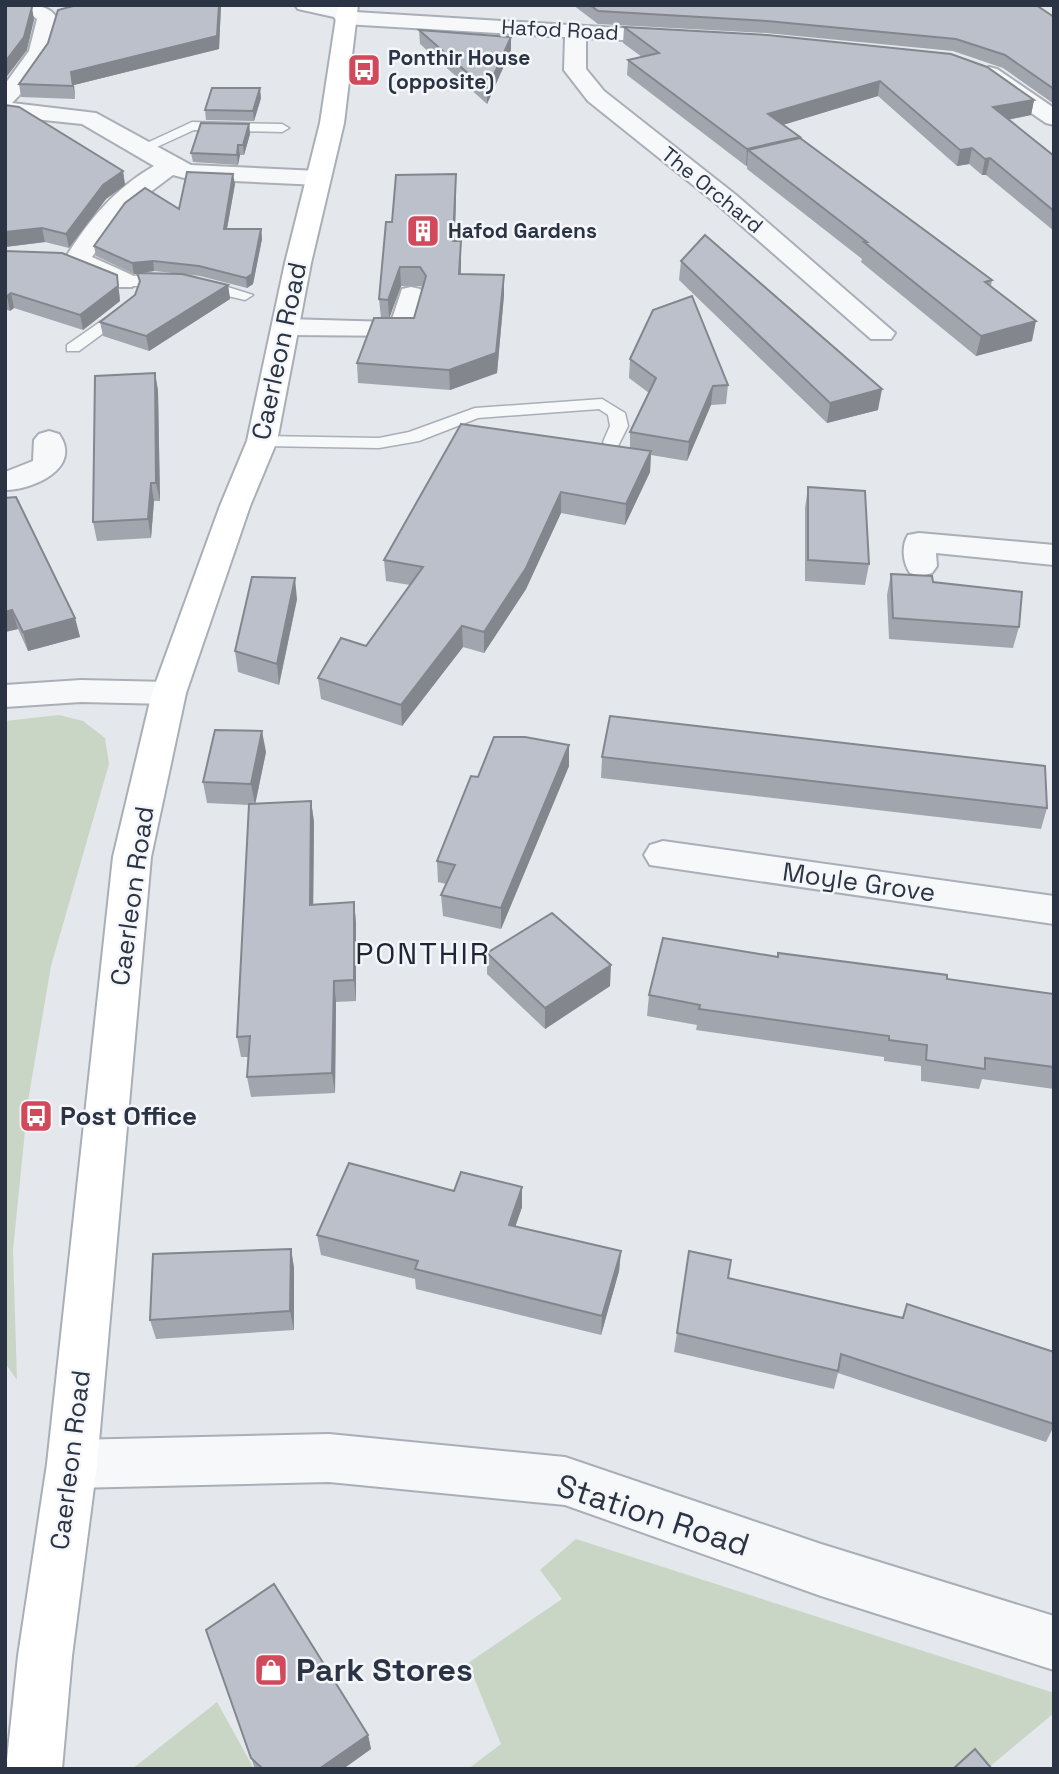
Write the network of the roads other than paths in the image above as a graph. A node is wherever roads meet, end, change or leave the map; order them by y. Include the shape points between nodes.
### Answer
1 (305, 5) edge
2 (72, 11) edge
3 (346, 11) edge
4 (41, 12) edge
5 (576, 32) junction
6 (698, 38) edge
7 (973, 68) edge
8 (5, 98) edge
9 (5, 109) edge
10 (1054, 118) edge
11 (282, 128) dead end
12 (143, 148) junction
13 (171, 166) junction
14 (319, 178) junction
15 (123, 281) junction
16 (245, 295) dead end
17 (411, 295) dead end
18 (287, 327) junction
19 (881, 333) dead end
20 (74, 348) dead end
21 (49, 440) dead end
22 (262, 441) junction
23 (612, 442) edge
24 (5, 481) edge
25 (1054, 555) edge
26 (921, 566) dead end
27 (169, 693) junction
28 (5, 696) edge
29 (663, 855) dead end
30 (1054, 910) edge
31 (72, 1464) junction
32 (1054, 1643) edge
33 (34, 1769) edge

1 - 3 street, Hafod Road
2 - 4 street
3 - 5 street, Hafod Road
3 - 14 main road, Caerleon Road via 332,124
4 - 8 street via 48,33 37,60
5 - 6 street, Hafod Road
5 - 19 street, The Orchard via 575,70 596,96 727,200
7 - 10 street via 993,75
9 - 12 street via 88,118
11 - 12 lane via 192,126
12 - 13 street
13 - 14 street via 188,172
13 - 15 street via 113,206 67,258
14 - 18 main road, Caerleon Road
15 - 16 lane via 181,281
15 - 20 lane via 134,295 130,304
17 - 18 street via 403,330
18 - 22 main road, Caerleon Road
21 - 24 street via 48,465
22 - 23 lane via 379,443 412,437 475,412 601,404 616,414 619,426
22 - 27 main road, Caerleon Road
25 - 26 street via 919,542
27 - 28 street via 81,691
27 - 31 main road, Caerleon Road via 132,857
29 - 30 street, Moyle Grove
31 - 32 street, Station Road via 329,1458 565,1481 821,1570
31 - 33 main road, Caerleon Road

